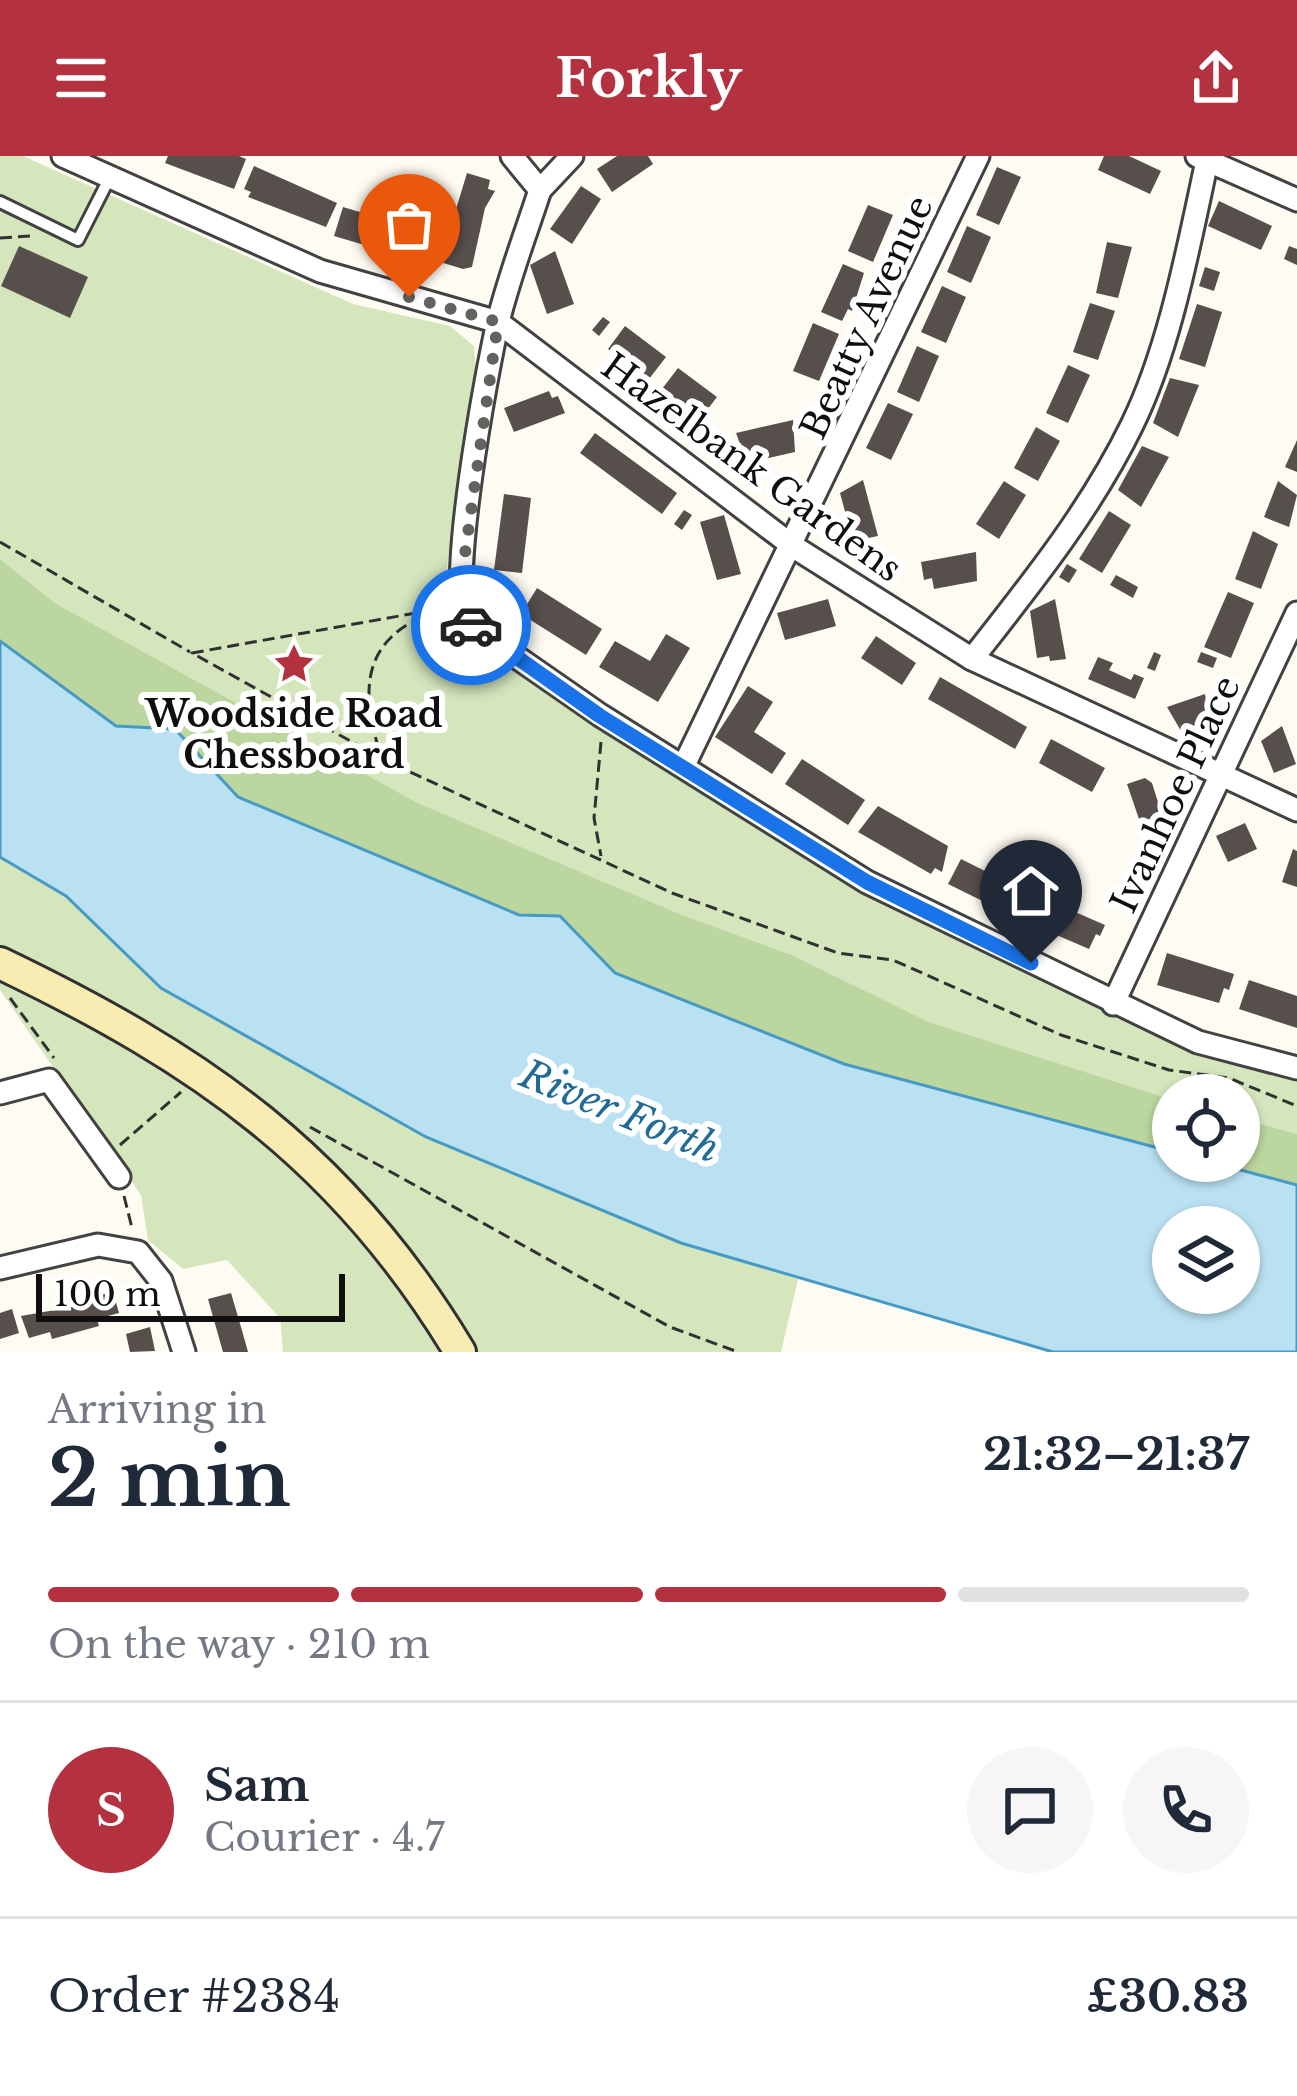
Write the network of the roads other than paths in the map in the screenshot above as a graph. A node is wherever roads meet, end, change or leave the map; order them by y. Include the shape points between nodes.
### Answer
1 (63, 156) edge
2 (512, 156) edge
3 (572, 156) edge
4 (978, 156) edge
5 (1202, 158) edge
6 (110, 177) junction
7 (540, 190) junction
8 (1297, 200) edge
9 (0, 202) edge
10 (498, 322) junction
11 (794, 547) junction
12 (1297, 613) edge
13 (973, 659) junction
14 (684, 765) junction
15 (1220, 778) junction
16 (1297, 811) edge
17 (0, 963) edge
18 (1113, 1004) junction
19 (1297, 1068) edge
20 (0, 1093) edge
21 (119, 1177) road end
22 (0, 1268) edge
23 (184, 1352) edge
24 (460, 1352) edge

1 - 6 street
2 - 7 street
3 - 7 street
4 - 11 street, Beatty Avenue
5 - 8 street
5 - 13 street via 1188,250 1135,421 1084,513
6 - 9 lane via 78,239
6 - 10 street via 320,271
7 - 10 street
10 - 11 street, Hazelbank Gardens
10 - 14 street via 462,613 600,716
11 - 13 street, Hazelbank Gardens
11 - 14 street, Beatty Avenue
12 - 15 street, Ivanhoe Place
13 - 15 street, Hazelbank Gardens
14 - 18 street via 867,882
15 - 16 street, Hazelbank Gardens
15 - 18 street, Ivanhoe Place
17 - 24 main road via 119,1020 262,1117 394,1255
18 - 19 street via 1198,1042
20 - 21 street via 49,1081
22 - 23 street via 98,1245 138,1252 161,1281

